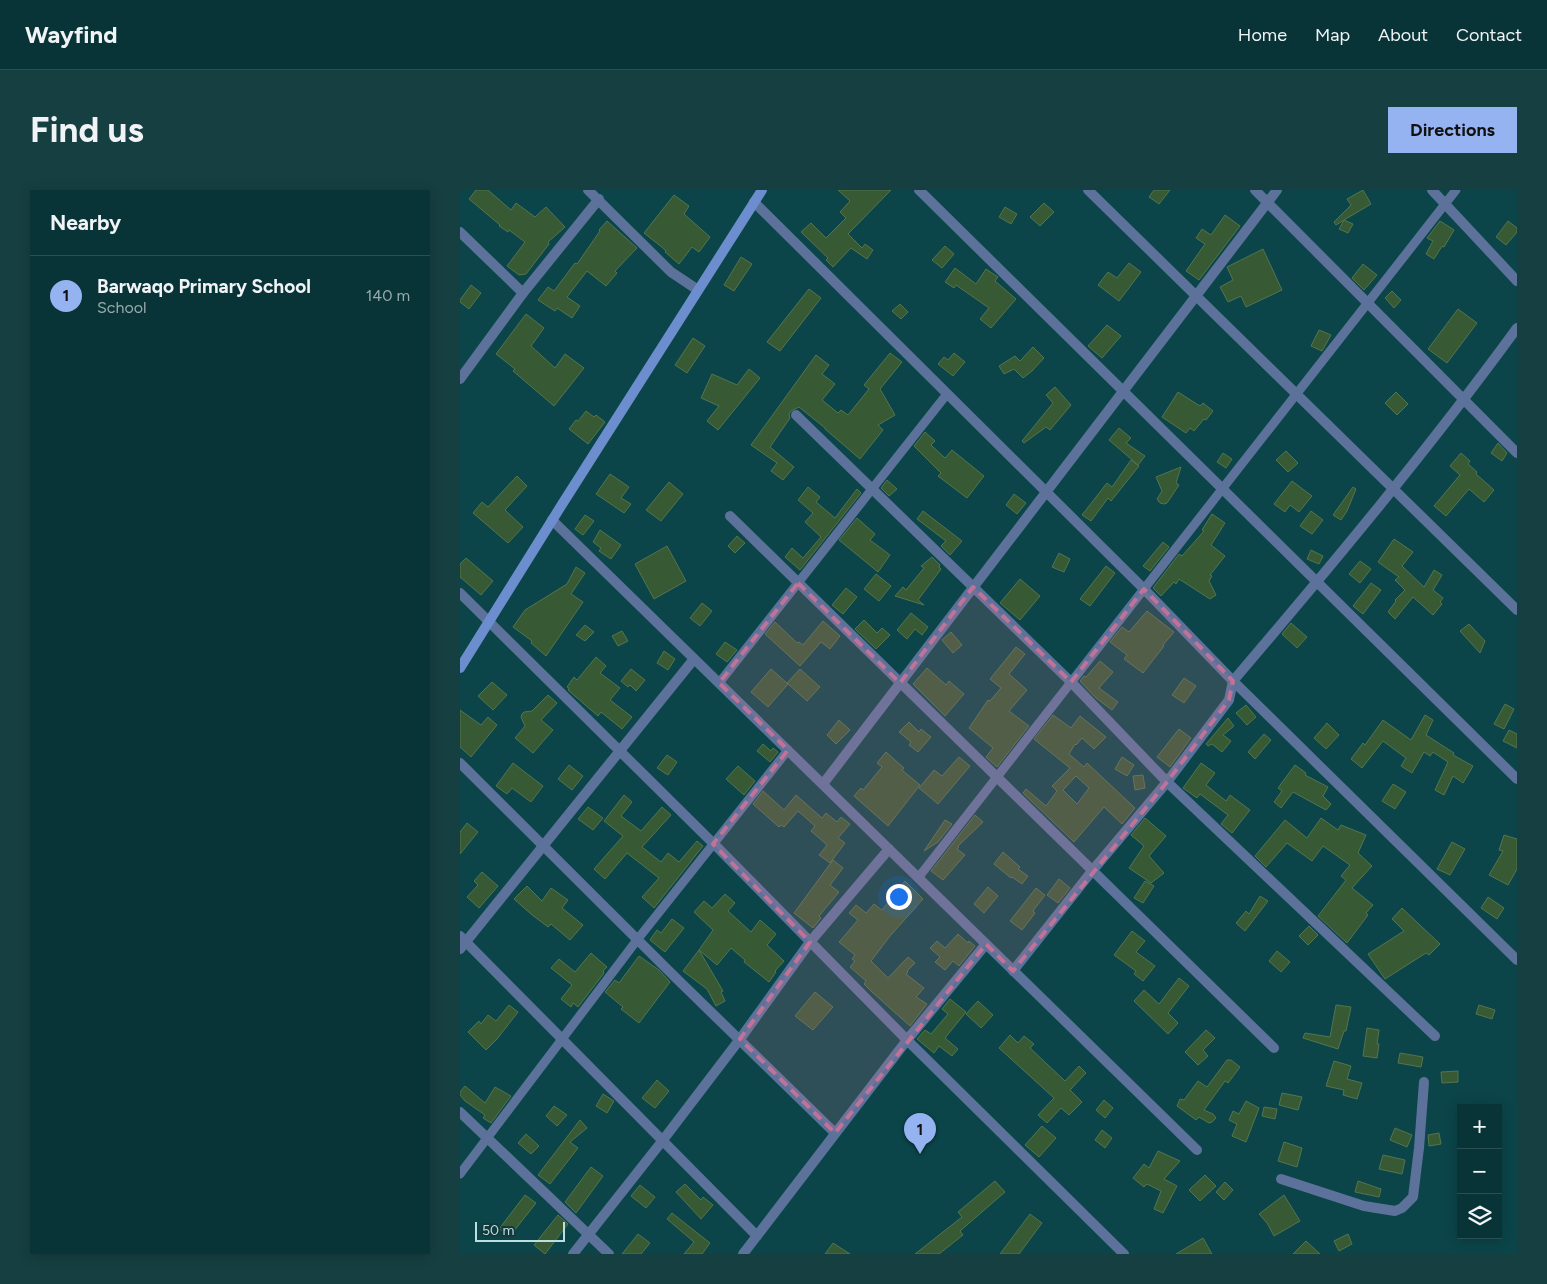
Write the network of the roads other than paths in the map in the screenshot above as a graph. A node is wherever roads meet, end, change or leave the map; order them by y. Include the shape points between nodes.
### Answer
1 (588, 190) edge
2 (762, 190) edge
3 (919, 190) edge
4 (1088, 190) edge
5 (1255, 190) edge
6 (1277, 190) edge
7 (1432, 190) edge
8 (1456, 190) edge
9 (599, 199) junction
10 (754, 202) junction
11 (1267, 202) junction
12 (1446, 204) junction
13 (460, 232) edge
14 (1517, 281) edge
15 (698, 290) junction
16 (524, 293) junction
17 (1196, 296) junction
18 (1368, 303) junction
19 (1517, 328) edge
20 (460, 379) edge
21 (1123, 391) junction
22 (947, 394) junction
23 (1297, 394) junction
24 (1464, 400) junction
25 (796, 415) dead end
26 (1517, 453) edge
27 (872, 489) junction
28 (1223, 489) junction
29 (1394, 490) junction
30 (1046, 492) junction
31 (730, 516) dead end
32 (552, 520) junction
33 (1318, 582) junction
34 (798, 583) junction
35 (973, 587) junction
36 (1144, 590) junction
37 (460, 593) edge
38 (1517, 610) edge
39 (490, 622) junction
40 (694, 659) junction
41 (460, 668) edge
42 (1233, 681) junction
43 (1071, 682) junction
44 (719, 683) junction
45 (900, 683) junction
46 (788, 750) junction
47 (620, 753) junction
48 (460, 763) edge
49 (997, 777) junction
50 (1517, 778) edge
51 (1167, 782) junction
52 (823, 784) junction
53 (714, 844) junction
54 (544, 846) junction
55 (889, 849) junction
56 (1092, 870) junction
57 (918, 878) junction
58 (638, 940) junction
59 (462, 942) edge
60 (810, 942) junction
61 (986, 944) junction
62 (1517, 960) edge
63 (1013, 970) junction
64 (1435, 1036) dead end
65 (563, 1038) junction
66 (740, 1039) junction
67 (907, 1040) junction
68 (1274, 1048) dead end
69 (1424, 1082) dead end
70 (460, 1112) edge
71 (836, 1133) junction
72 (488, 1139) junction
73 (663, 1140) junction
74 (1197, 1150) dead end
75 (460, 1174) edge
76 (1281, 1179) dead end
77 (588, 1234) junction
78 (757, 1236) junction
79 (573, 1254) edge
80 (609, 1254) edge
81 (743, 1254) edge
82 (1124, 1254) edge

1 - 9 street
2 - 10 main road
3 - 21 street
4 - 17 street
5 - 11 street
6 - 11 street
7 - 12 street
8 - 12 street
9 - 15 street via 671,272
9 - 16 street
10 - 15 main road
10 - 22 street
11 - 17 street
11 - 18 street
12 - 14 street
12 - 18 street
13 - 16 street
15 - 32 main road
16 - 20 street
17 - 21 street
17 - 23 street
18 - 23 street
18 - 24 street
19 - 24 street
21 - 28 street
21 - 30 street
22 - 27 street
22 - 30 street
23 - 28 street
23 - 29 street
24 - 26 street
24 - 29 street
25 - 27 street
27 - 34 street
27 - 35 street
28 - 33 street
28 - 36 street
29 - 33 street
29 - 38 street
30 - 35 street
30 - 36 street
31 - 34 street
32 - 39 main road
32 - 40 street
33 - 42 street
33 - 50 street
34 - 44 street
34 - 45 street
35 - 43 street
35 - 45 street
36 - 42 street
36 - 43 street
37 - 39 street
39 - 41 main road
39 - 47 street
40 - 44 street
40 - 47 street
42 - 51 street via 1229,700
42 - 62 street
43 - 49 street
43 - 51 street
44 - 46 street
45 - 49 street
45 - 52 street
46 - 52 street
46 - 53 street
47 - 53 street
47 - 54 street
48 - 54 street
49 - 56 street
49 - 57 street
51 - 56 street
51 - 64 street
52 - 55 street
53 - 58 street
53 - 60 street
54 - 58 street
54 - 59 street
55 - 57 street
55 - 60 street
56 - 63 street
56 - 68 street
57 - 61 street
58 - 65 street
58 - 66 street
59 - 65 street
60 - 66 street
60 - 67 street
61 - 63 street
61 - 67 street
63 - 74 street
65 - 72 street
65 - 73 street
66 - 71 street
66 - 73 street
67 - 71 street
67 - 82 street
69 - 76 street via 1413,1197 1402,1208 1395,1211 1364,1206
70 - 72 street
71 - 78 street
72 - 75 street
72 - 77 street
73 - 77 street
73 - 78 street
77 - 79 street
77 - 80 street
78 - 81 street

